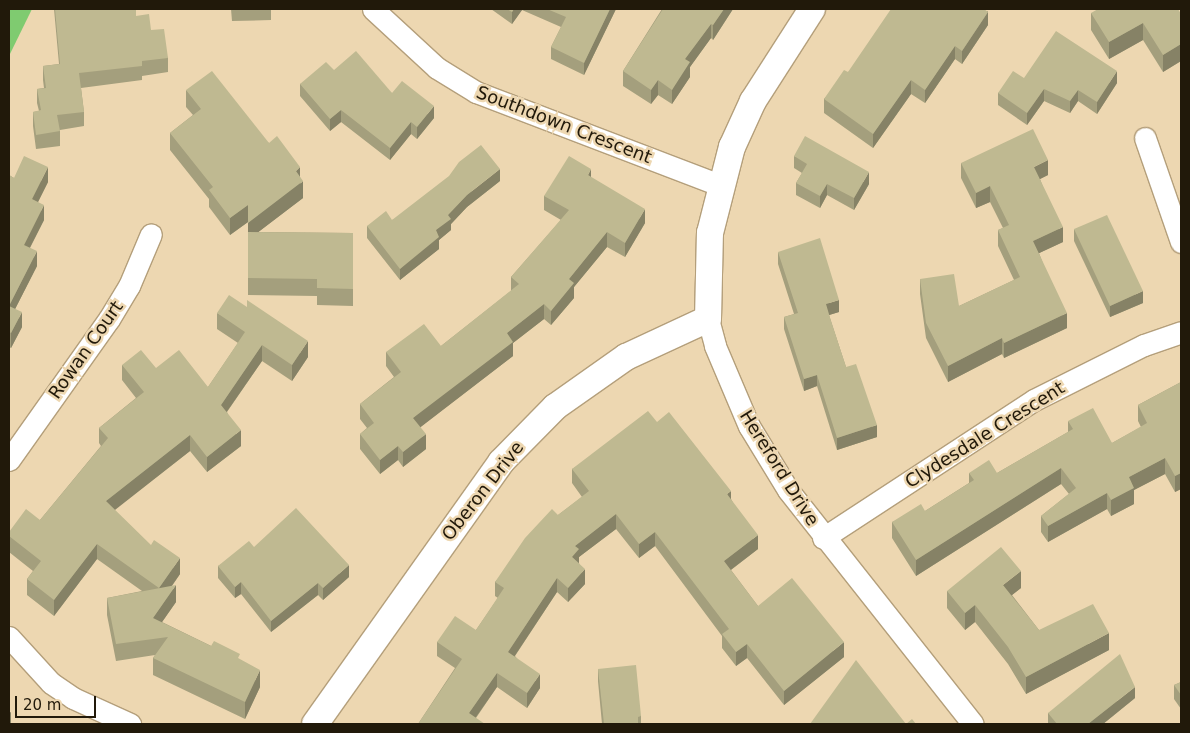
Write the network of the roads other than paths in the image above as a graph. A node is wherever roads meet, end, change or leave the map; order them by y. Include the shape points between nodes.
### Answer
1 (373, 9) edge
2 (812, 9) edge
3 (1145, 138) dead end
4 (720, 185) junction
5 (151, 234) dead end
6 (1181, 242) edge
7 (708, 319) junction
8 (1181, 332) edge
9 (9, 460) edge
10 (823, 538) junction
11 (9, 637) edge
12 (130, 724) edge
13 (315, 724) edge
14 (973, 724) edge

1 - 4 street, Southdown Crescent via 437,68 476,92
2 - 4 street, Hereford Drive via 753,101 732,147
3 - 6 street
4 - 7 street, Hereford Drive via 710,233
5 - 9 street, Rowan Court via 129,286 109,319
7 - 10 street, Hereford Drive via 715,346 749,426
7 - 13 street, Oberon Drive via 626,357 555,407 501,462
8 - 10 street, Clydesdale Crescent via 1144,344 1034,400
10 - 14 street, Hereford Drive
11 - 12 street via 51,683 73,698

